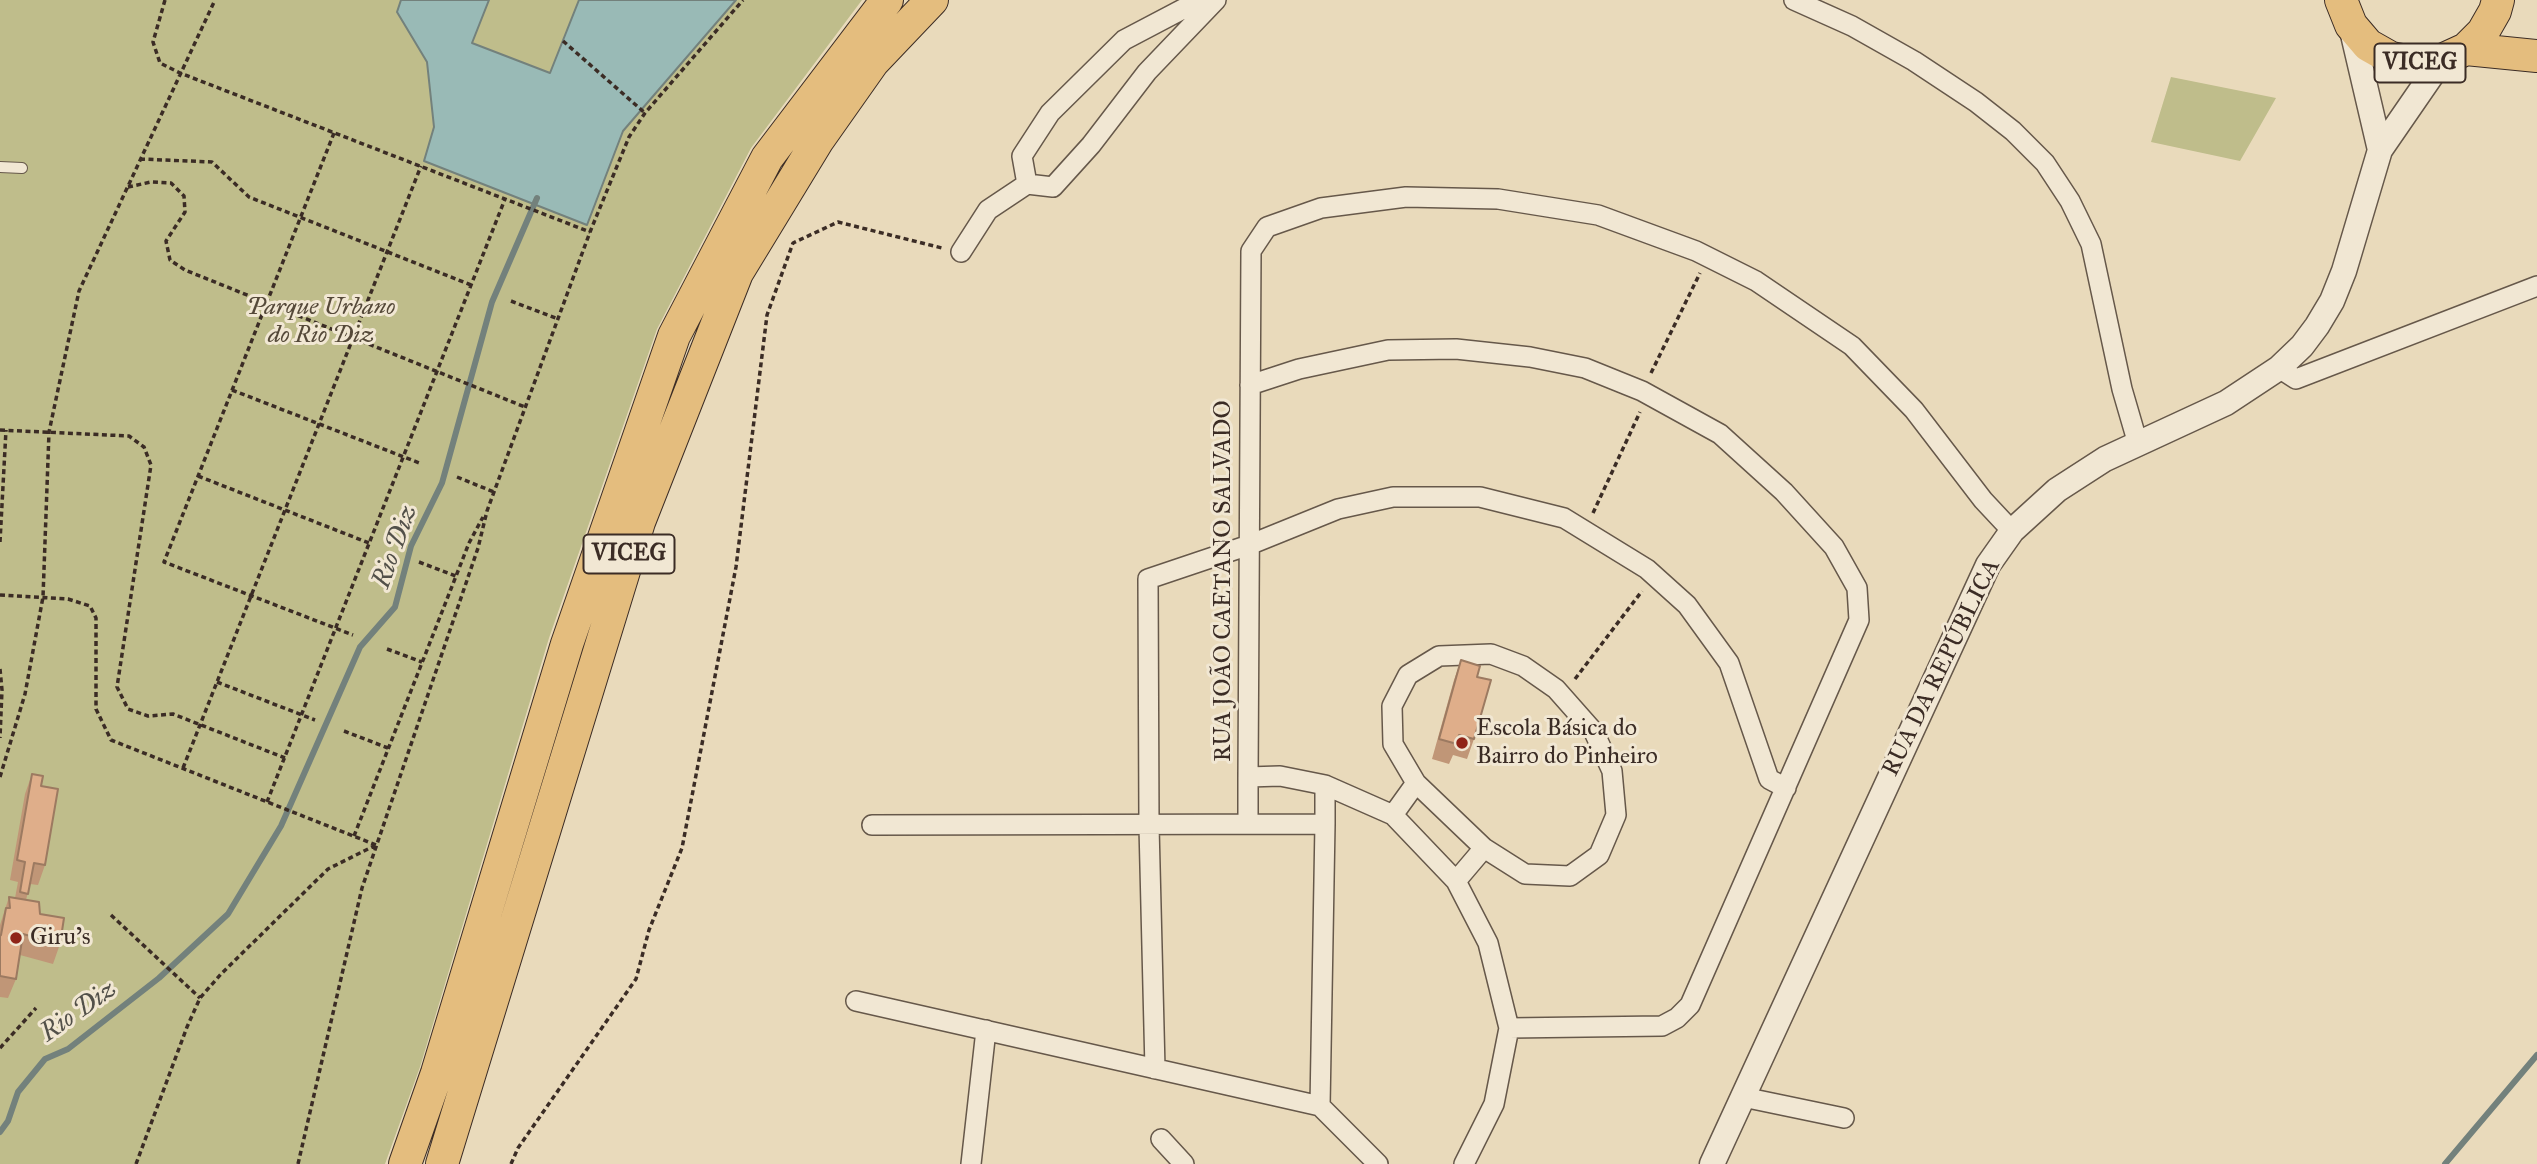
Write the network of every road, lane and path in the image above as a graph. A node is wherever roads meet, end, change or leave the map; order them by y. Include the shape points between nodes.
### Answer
1 (164, 0) edge
2 (215, 0) edge
3 (743, 0) edge
4 (887, 0) edge
5 (932, 0) edge
6 (1200, 0) edge
7 (1216, 0) edge
8 (1794, 0) edge
9 (2498, 0) edge
10 (2343, 7) edge
11 (563, 41) dead end
12 (2454, 55) junction
13 (2537, 56) edge
14 (180, 73) junction
15 (645, 113) junction
16 (334, 132) junction
17 (2381, 150) junction
18 (141, 159) junction
19 (421, 166) junction
20 (0, 167) edge
21 (22, 168) dead end
22 (1027, 184) junction
23 (127, 187) junction
24 (505, 199) junction
25 (300, 219) junction
26 (590, 232) junction
27 (387, 252) junction
28 (961, 252) joint
29 (1708, 257) junction
30 (471, 285) junction
31 (2537, 286) edge
32 (512, 301) dead end
33 (267, 302) junction
34 (558, 319) junction
35 (353, 338) junction
36 (2278, 368) junction
37 (437, 371) junction
38 (1250, 385) junction
39 (232, 390) junction
40 (1645, 392) junction
41 (525, 407) junction
42 (319, 424) junction
43 (0, 430) edge
44 (6, 430) junction
45 (49, 432) junction
46 (2138, 444) junction
47 (404, 457) junction
48 (422, 464) dead end
49 (198, 476) junction
50 (457, 477) dead end
51 (494, 492) junction
52 (285, 510) junction
53 (487, 511) junction
54 (1585, 531) junction
55 (2012, 531) junction
56 (0, 542) edge
57 (369, 543) junction
58 (1249, 545) junction
59 (419, 562) dead end
60 (1654, 575) junction
61 (456, 576) junction
62 (0, 595) edge
63 (251, 596) junction
64 (43, 597) junction
65 (335, 629) junction
66 (353, 635) dead end
67 (387, 649) dead end
68 (422, 662) junction
69 (0, 669) edge
70 (217, 682) junction
71 (1563, 695) junction
72 (302, 715) junction
73 (314, 720) dead end
74 (200, 725) junction
75 (344, 731) dead end
76 (0, 738) edge
77 (388, 748) junction
78 (0, 751) edge
79 (7, 753) junction
80 (285, 758) junction
81 (183, 768) junction
82 (0, 776) edge
83 (1248, 777) junction
84 (1416, 783) junction
85 (1325, 785) junction
86 (1786, 788) junction
87 (267, 802) junction
88 (1393, 815) junction
89 (1248, 824) junction
90 (1325, 824) junction
91 (872, 825) dead end
92 (1149, 826) junction
93 (354, 836) junction
94 (376, 845) junction
95 (1484, 849) junction
96 (1456, 881) junction
97 (111, 915) dead end
98 (200, 998) junction
99 (856, 1001) dead end
100 (36, 1008) dead end
101 (1509, 1028) junction
102 (986, 1030) junction
103 (0, 1048) edge
104 (1155, 1069) junction
105 (1743, 1097) junction
106 (1320, 1106) junction
107 (1844, 1118) dead end
108 (1161, 1139) dead end
109 (136, 1164) edge
110 (298, 1164) edge
111 (405, 1164) edge
112 (442, 1164) edge
113 (511, 1164) edge
114 (971, 1164) edge
115 (1184, 1164) edge
116 (1378, 1164) edge
117 (1465, 1164) edge
118 (1712, 1164) edge

1 - 14 path via 153,42 160,63
2 - 14 path
3 - 15 path
4 - 111 highway, VICEG via 767,158 674,336 567,644
5 - 112 highway, VICEG via 873,62 818,140 737,273 639,522
6 - 22 street via 1124,40 1050,113 1023,156
7 - 22 street via 1147,72 1053,187
8 - 46 street via 1852,26 1945,81 2013,131 2045,163 2091,244
9 - 12 highway, VICEG via 2483,32
10 - 12 highway, VICEG via 2368,45 2390,58 2416,63
10 - 17 street
11 - 15 path
12 - 13 highway, VICEG
12 - 17 street
14 - 16 path
14 - 18 path
15 - 26 path via 629,137
16 - 19 path
16 - 25 path
17 - 36 street, RUA DA REPÚBLICA via 2332,301 2302,346
18 - 23 path
18 - 25 path via 212,162 249,197
19 - 24 path
19 - 27 path
20 - 21 lane
22 - 28 street via 988,210
23 - 33 path via 171,183 184,196 185,212 166,241 170,260
23 - 45 path via 79,290
24 - 26 path
24 - 30 path
25 - 27 path
25 - 33 path
26 - 34 path
27 - 30 path
27 - 35 path
28 - 113 path via 838,222 793,243 767,315 736,567 682,848 649,930 636,979
29 - 38 street, RUA JOÃO CAETANO SALVADO via 1598,215 1498,199 1406,197 1321,208 1267,227 1251,251
29 - 40 path
29 - 55 street, RUA JOÃO CAETANO SALVADO via 1756,281 1852,346 1914,410
30 - 37 path
31 - 36 street via 2296,379
32 - 34 path
33 - 35 path
33 - 39 path
34 - 41 path
35 - 37 path
35 - 42 path
36 - 46 street, RUA DA REPÚBLICA via 2226,403
37 - 41 path
37 - 47 path
38 - 40 street via 1388,349 1456,349 1585,368
38 - 58 street, RUA JOÃO CAETANO SALVADO
39 - 42 path
39 - 49 path
40 - 54 path
40 - 86 street via 1720,434 1784,492 1834,547 1857,588 1859,620
41 - 51 path
42 - 47 path
42 - 52 path
43 - 44 path
44 - 45 path
44 - 56 path
45 - 64 path
45 - 74 path via 129,436 144,447 151,465 117,687 128,709 148,716 173,715
46 - 55 street, RUA DA REPÚBLICA via 2057,490
47 - 48 path
47 - 57 path
49 - 52 path
49 - 63 path via 164,562
50 - 51 path
51 - 53 path
52 - 57 path
52 - 63 path
53 - 61 path
53 - 94 path
54 - 58 street via 1564,518 1480,496 1393,497 1338,509
54 - 60 street
55 - 105 street, RUA DA REPÚBLICA via 1987,565
57 - 65 path
58 - 83 street, RUA JOÃO CAETANO SALVADO
58 - 92 street via 1148,579
59 - 61 path
60 - 71 path
60 - 86 street via 1687,606 1729,663 1769,779
61 - 68 path
62 - 64 path
63 - 65 path
63 - 70 path
64 - 79 path via 25,695
64 - 81 path via 90,606 96,618 96,709 111,740
65 - 66 path
65 - 72 path
67 - 68 path
68 - 77 path
69 - 76 path
70 - 72 path
70 - 74 path
71 - 84 street via 1524,666 1491,654 1439,656 1408,676 1392,706 1393,744
71 - 95 street via 1594,732 1612,771 1616,816 1599,855 1570,876 1525,874
72 - 73 path
72 - 80 path
74 - 80 path
74 - 81 path
75 - 77 path
77 - 93 path
78 - 79 path
79 - 82 path
80 - 87 path
81 - 87 path
83 - 85 street via 1280,776
83 - 89 street, RUA JOÃO CAETANO SALVADO
84 - 88 street
84 - 95 street
85 - 88 street
85 - 90 street
86 - 101 street via 1690,1005 1677,1018 1662,1026
87 - 93 path
88 - 96 street
89 - 90 street
89 - 92 street
90 - 106 street
91 - 92 street
92 - 104 street
93 - 94 path
94 - 98 path via 328,869
94 - 110 path
95 - 96 street
96 - 101 street via 1488,943
97 - 98 path
98 - 109 path
99 - 102 street
100 - 103 path
101 - 117 street via 1494,1104
102 - 104 street
102 - 114 street
104 - 106 street
105 - 107 street
105 - 118 street, RUA DA REPÚBLICA
106 - 116 street
108 - 115 street

